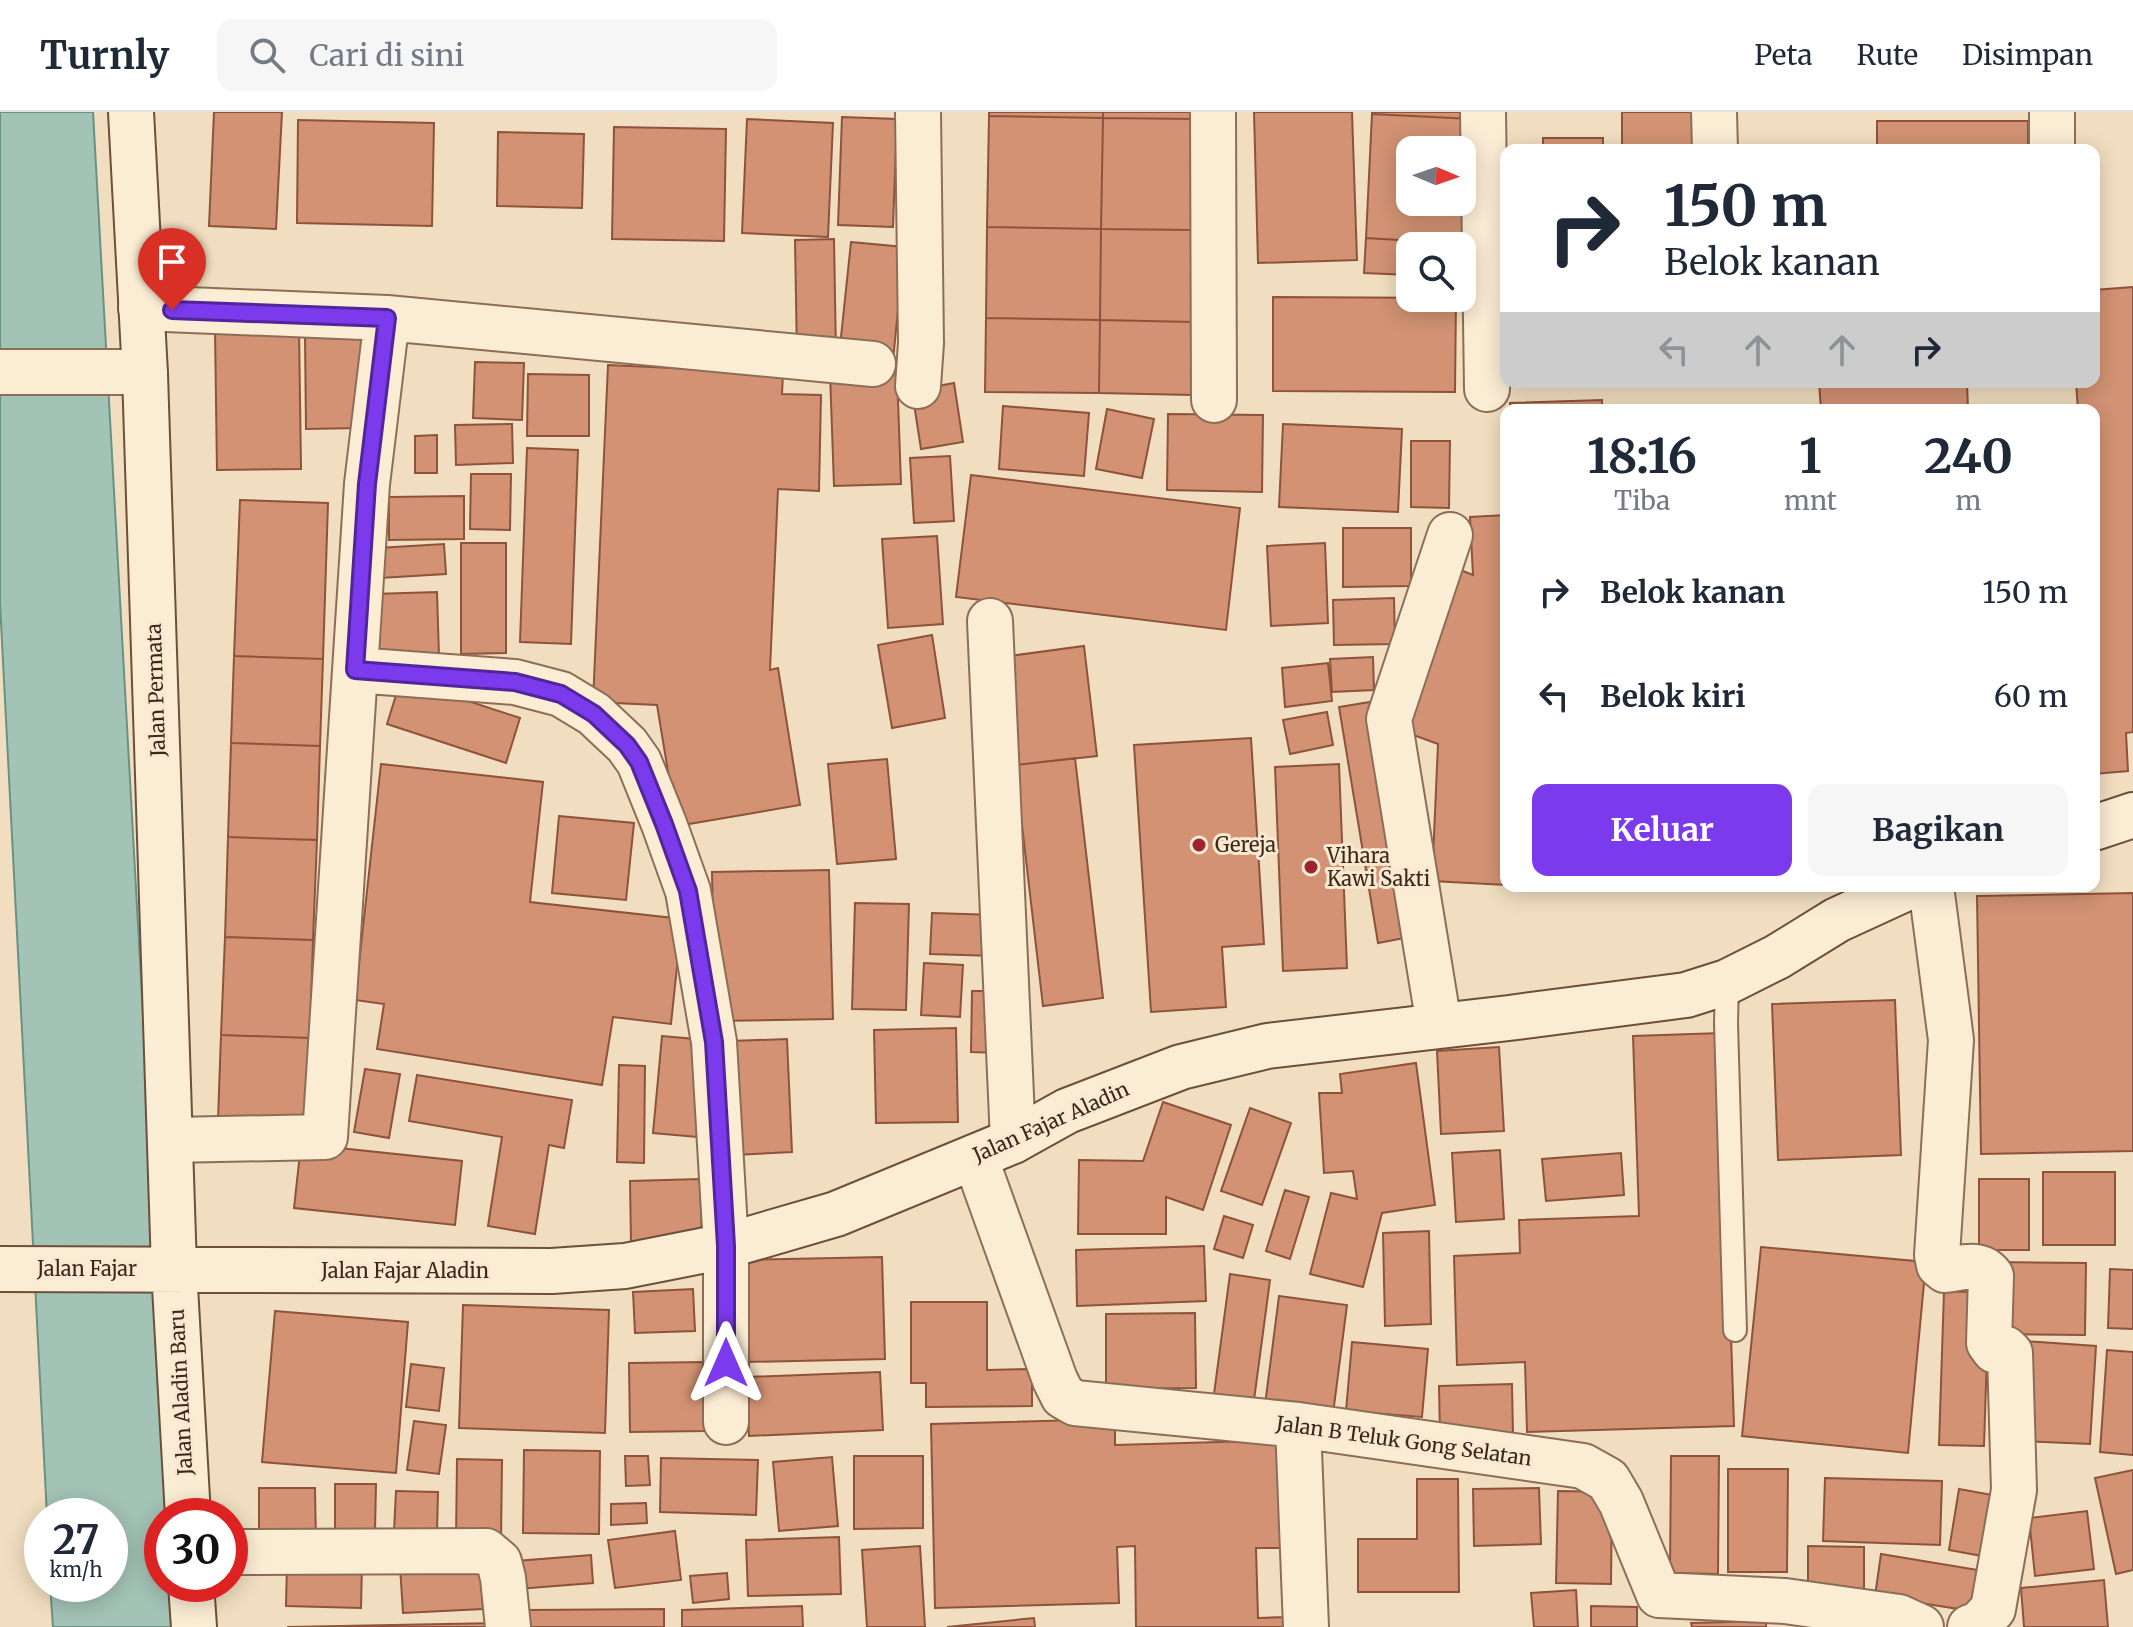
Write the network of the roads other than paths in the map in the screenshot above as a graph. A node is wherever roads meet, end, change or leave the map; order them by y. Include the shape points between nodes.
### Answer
1 (131, 112) edge
2 (918, 112) edge
3 (1213, 112) edge
4 (1483, 112) edge
5 (1714, 112) edge
6 (2052, 112) edge
7 (1715, 144) edge
8 (2052, 144) edge
9 (141, 308) junction
10 (387, 318) junction
11 (873, 364) dead end
12 (0, 372) edge
13 (136, 373) junction
14 (918, 386) dead end
15 (1487, 389) dead end
16 (1214, 400) dead end
17 (1450, 535) dead end
18 (990, 621) dead end
19 (355, 670) junction
20 (2133, 815) edge
21 (2100, 826) edge
22 (1900, 892) edge
23 (1914, 892) edge
24 (1932, 892) edge
25 (1727, 982) junction
26 (1439, 1025) junction
27 (1924, 1125) dead end
28 (171, 1140) junction
29 (994, 1149) junction
30 (726, 1246) junction
31 (168, 1268) junction
32 (0, 1269) edge
33 (1735, 1330) dead end
34 (726, 1422) dead end
35 (1298, 1425) junction
36 (187, 1498) edge
37 (248, 1552) edge
38 (192, 1602) edge
39 (1659, 1611) edge
40 (194, 1627) edge
41 (508, 1627) edge
42 (1306, 1627) edge
43 (1921, 1627) edge
44 (1970, 1627) edge

1 - 9 street, Jalan Permata
2 - 14 street
3 - 16 street
4 - 15 street
5 - 7 street
6 - 8 street
9 - 10 street
9 - 13 street, Jalan Permata
10 - 11 street
10 - 19 street via 367,484
12 - 13 street
13 - 28 street, Jalan Permata
17 - 26 street via 1389,719
18 - 29 street
19 - 28 street via 325,1137
19 - 30 street via 515,682 561,694 594,714 639,762 688,891 714,1042
20 - 21 street
22 - 25 street, Jalan Fajar Aladin via 1837,920
23 - 27 street via 1925,991
24 - 44 street via 1951,1040 1937,1255 1945,1270 1988,1271 1989,1343 1994,1350 2010,1353 2012,1510 1993,1609
25 - 26 street, Jalan Fajar Aladin via 1686,995
25 - 33 lane
26 - 29 street, Jalan Fajar Aladin via 1267,1046 1181,1067 1067,1111
28 - 31 street, Jalan Permata
29 - 30 street, Jalan Fajar Aladin via 836,1214
29 - 35 street, Jalan B Teluk Gong Selatan via 1063,1396 1075,1403
30 - 31 street, Jalan Fajar Aladin via 625,1266 552,1271
30 - 34 street
31 - 32 street, Jalan Fajar
31 - 36 street, Jalan Aladin Baru
35 - 39 street, Jalan B Teluk Gong Selatan via 1583,1466 1608,1480 1621,1502
35 - 42 street
37 - 41 street via 486,1551 499,1562
38 - 40 street
39 - 43 street, Jalan B Teluk Gong Selatan via 1785,1601 1899,1617

